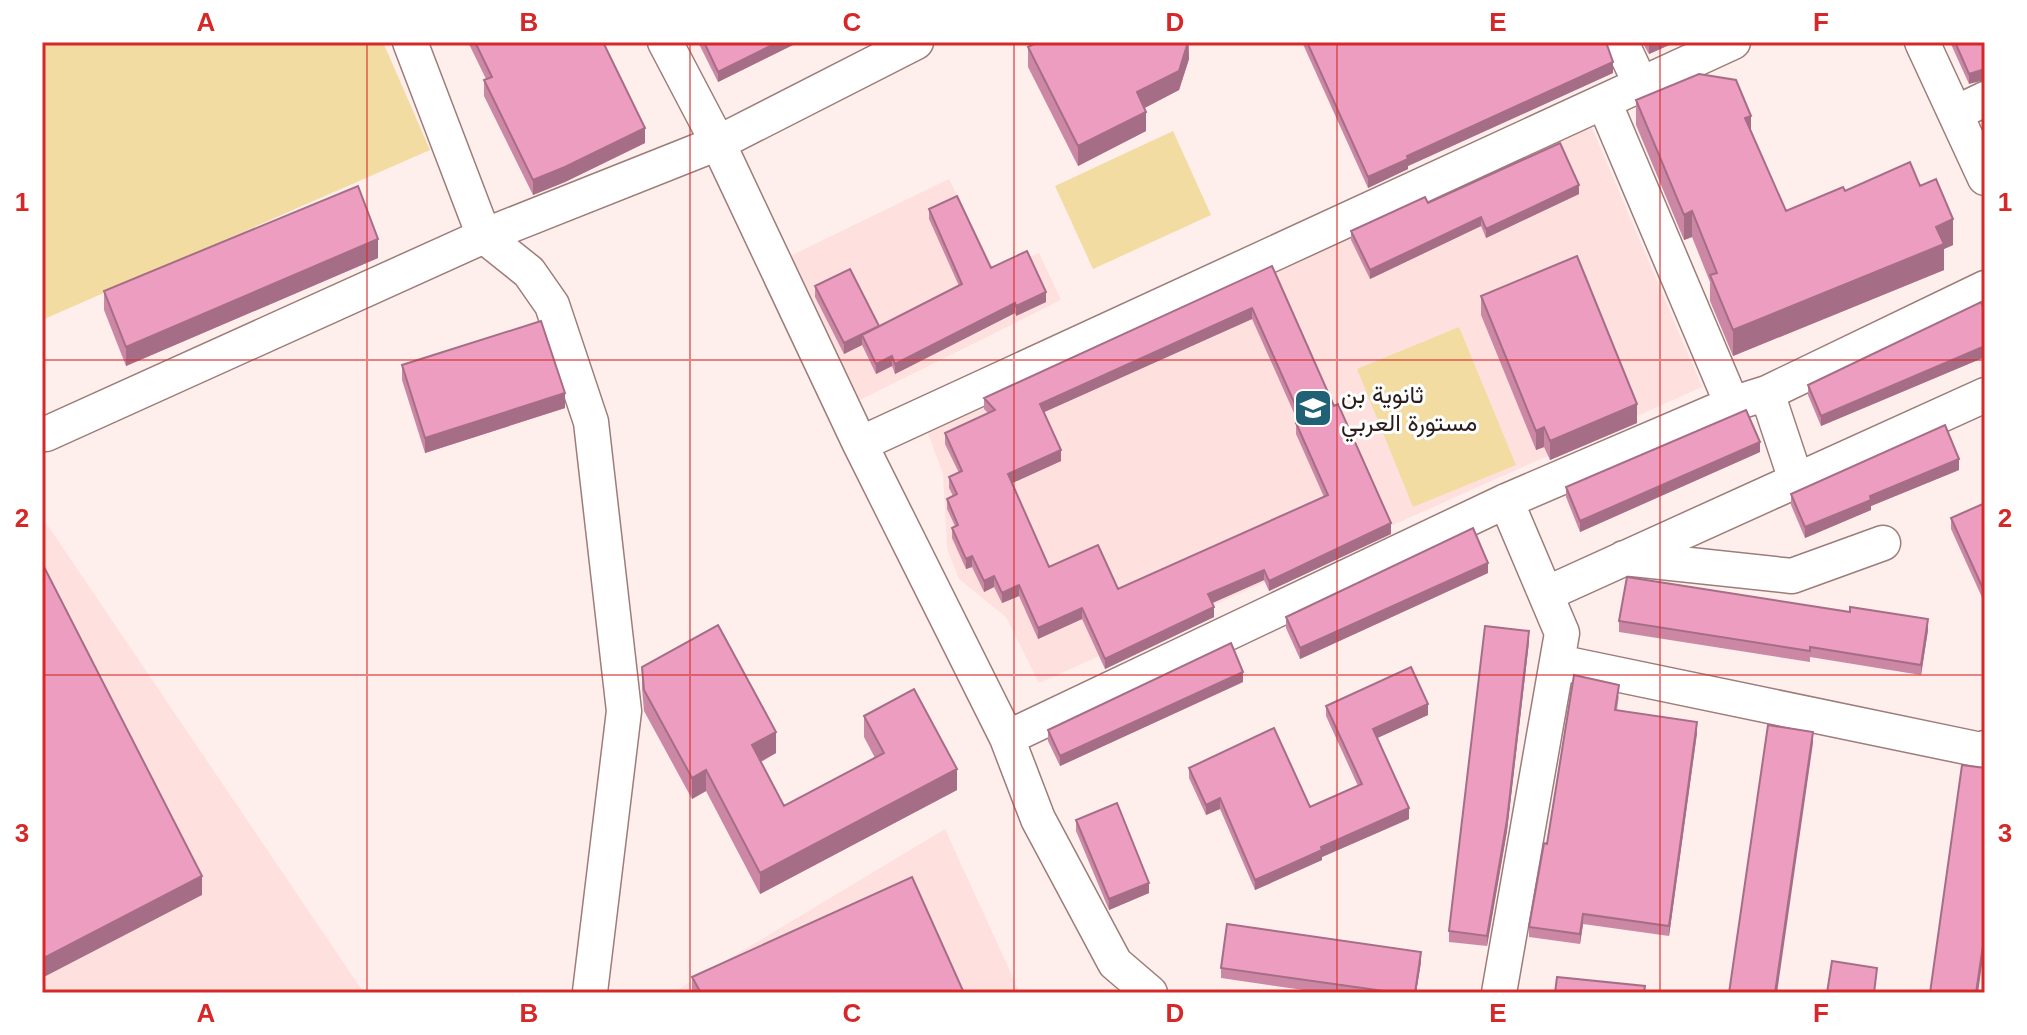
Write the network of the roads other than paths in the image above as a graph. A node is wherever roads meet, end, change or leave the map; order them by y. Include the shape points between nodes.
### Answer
1 (410, 42) edge
2 (665, 42) edge
3 (916, 42) edge
4 (1621, 42) edge
5 (1733, 42) edge
6 (1922, 42) edge
7 (1641, 85) junction
8 (1604, 102) junction
9 (1970, 106) edge
10 (718, 143) junction
11 (1985, 178) edge
12 (484, 236) junction
13 (1985, 288) edge
14 (1767, 393) junction
15 (1985, 395) edge
16 (1732, 404) junction
17 (42, 433) edge
18 (860, 444) junction
19 (1796, 480) junction
20 (1506, 501) junction
21 (1883, 543) dead end
22 (1623, 558) junction
23 (1546, 594) junction
24 (1558, 662) junction
25 (1007, 738) junction
26 (1985, 748) edge
27 (590, 992) edge
28 (1150, 993) edge
29 (1499, 993) edge

1 - 12 street
2 - 10 street
3 - 10 street
4 - 7 street
5 - 7 street
6 - 9 street
7 - 8 street
8 - 16 street
8 - 18 street
9 - 11 street
10 - 12 street
10 - 18 street
12 - 17 street
12 - 27 street via 529,272 552,305 591,422 624,711
13 - 14 street
14 - 16 street
14 - 19 street
15 - 19 street
16 - 20 street
18 - 25 street
19 - 22 street
20 - 23 street
20 - 25 street
21 - 22 street via 1792,576
22 - 23 street
23 - 24 street via 1562,633
24 - 26 street
24 - 29 street
25 - 28 street via 1038,819 1115,963

